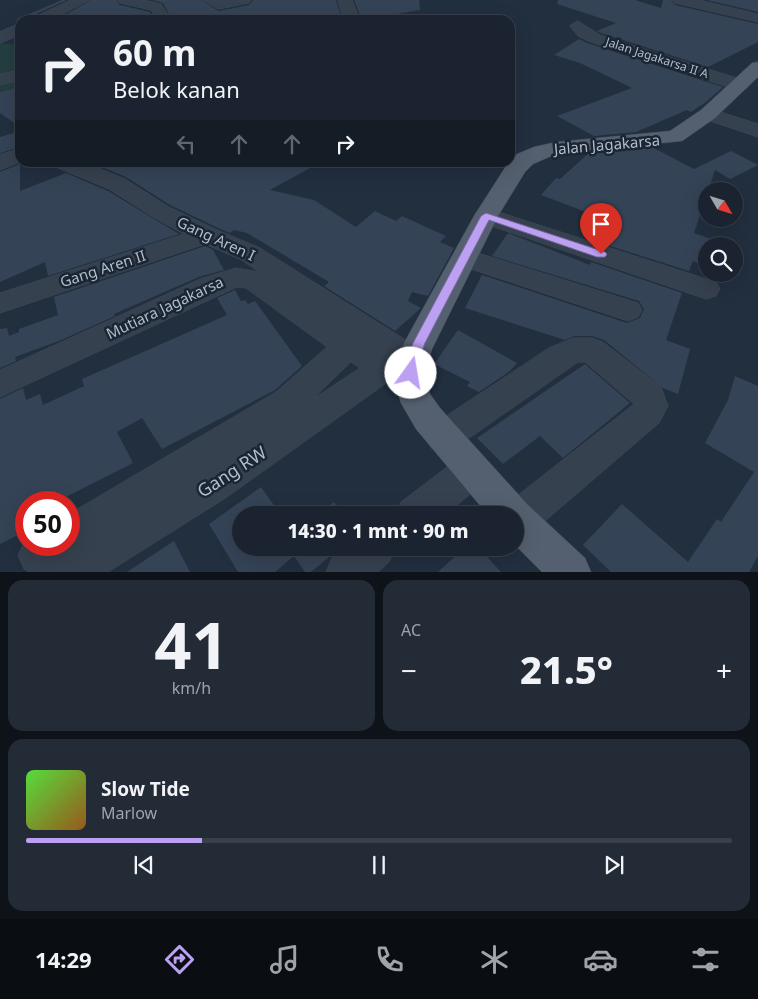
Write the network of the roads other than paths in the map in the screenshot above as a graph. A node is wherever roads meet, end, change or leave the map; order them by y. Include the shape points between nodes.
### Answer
1 (82, 0) edge
2 (124, 0) edge
3 (210, 0) edge
4 (244, 0) edge
5 (345, 0) edge
6 (680, 0) edge
7 (50, 15) edge
8 (162, 15) edge
9 (350, 15) edge
10 (758, 18) edge
11 (578, 26) dead end
12 (15, 32) edge
13 (0, 39) edge
14 (15, 44) edge
15 (15, 46) edge
16 (0, 50) edge
17 (758, 66) edge
18 (15, 76) edge
19 (0, 80) edge
20 (740, 85) junction
21 (710, 111) junction
22 (758, 124) edge
23 (758, 130) edge
24 (15, 157) edge
25 (0, 164) edge
26 (76, 167) edge
27 (486, 216) junction
28 (206, 235) junction
29 (465, 258) junction
30 (706, 289) dead end
31 (0, 303) edge
32 (628, 310) dead end
33 (387, 361) junction
34 (0, 384) edge
35 (443, 437) junction
36 (465, 475) junction
37 (426, 506) edge
38 (501, 506) edge
39 (524, 511) edge
40 (524, 527) edge
41 (80, 543) edge
42 (365, 556) edge
43 (346, 572) edge
44 (571, 572) edge

1 - 7 street
2 - 8 street via 156,7
3 - 4 street via 219,4
5 - 9 street
6 - 10 street
11 - 20 street, Jalan Jagakarsa II A via 594,38
12 - 13 street
13 - 14 street
15 - 16 street
17 - 20 main road, Jalan Jagakarsa
18 - 19 street
20 - 21 main road, Jalan Jagakarsa
21 - 22 street
21 - 23 street
21 - 27 main road, Jalan Jagakarsa via 675,138 556,148 533,154 516,168
24 - 25 street
26 - 28 street, Gang Aren I via 117,184
27 - 29 main road, Jalan Jagakarsa
27 - 30 street
28 - 31 street, Gang Aren II
28 - 33 street, Gang Aren I via 251,254
29 - 32 street
29 - 33 main road, Jalan Jagakarsa via 419,343
33 - 34 street, Mutiara Jagakarsa via 254,280 236,277 210,286
33 - 35 main road
33 - 41 street, Gang RW via 214,485
35 - 36 main road
35 - 39 street via 574,350 592,350 649,397 651,406 647,413
36 - 37 street
36 - 38 main road
40 - 44 main road
42 - 43 street

